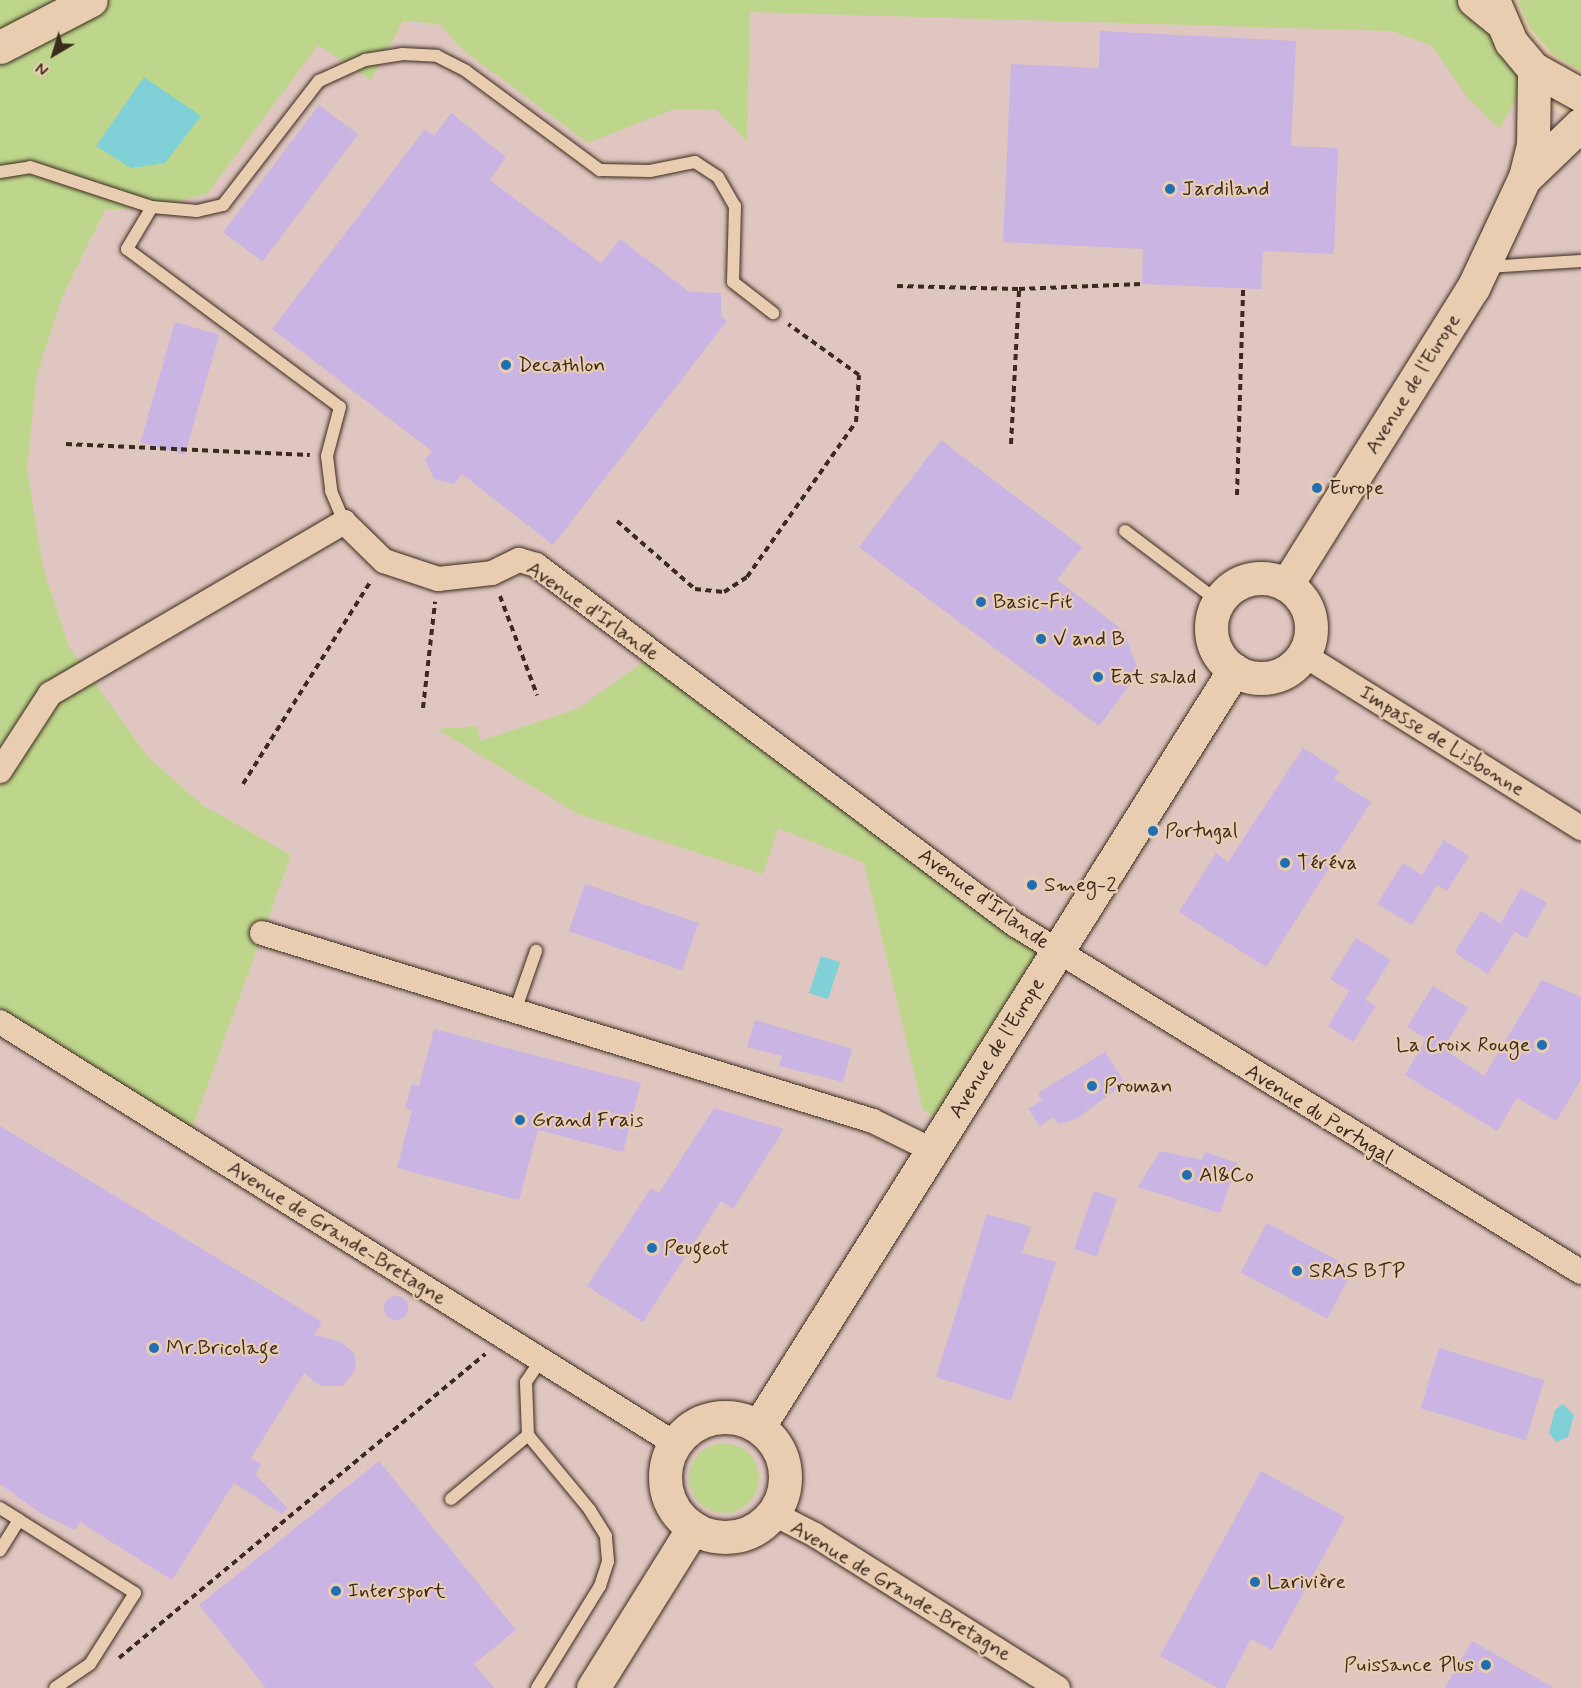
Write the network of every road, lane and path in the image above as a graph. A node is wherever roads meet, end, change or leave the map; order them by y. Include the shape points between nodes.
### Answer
1 (91, 0) edge
2 (1489, 7) edge
3 (0, 47) edge
4 (1534, 69) junction
5 (1581, 95) edge
6 (1581, 124) edge
7 (0, 172) edge
8 (1526, 177) junction
9 (152, 207) junction
10 (1581, 261) edge
11 (1483, 267) junction
12 (1142, 284) dead end
13 (897, 286) dead end
14 (1019, 289) junction
15 (1243, 289) dead end
16 (773, 313) joint
17 (66, 444) dead end
18 (1011, 444) dead end
19 (327, 456) junction
20 (1237, 495) dead end
21 (617, 521) dead end
22 (344, 522) junction
23 (1125, 531) dead end
24 (384, 561) junction
25 (492, 573) junction
26 (438, 579) junction
27 (1287, 584) junction
28 (1218, 601) junction
29 (1304, 655) junction
30 (1234, 670) junction
31 (537, 695) dead end
32 (423, 708) dead end
33 (0, 771) edge
34 (243, 784) dead end
35 (1581, 828) edge
36 (262, 933) dead end
37 (536, 951) dead end
38 (1058, 953) junction
39 (515, 1011) junction
40 (0, 1022) edge
41 (932, 1150) junction
42 (1581, 1272) edge
43 (505, 1338) junction
44 (541, 1360) junction
45 (759, 1426) junction
46 (528, 1435) junction
47 (674, 1443) junction
48 (451, 1499) dead end
49 (0, 1508) edge
50 (774, 1514) junction
51 (19, 1520) junction
52 (693, 1528) junction
53 (0, 1550) edge
54 (116, 1660) dead end
55 (55, 1688) edge
56 (537, 1688) edge
57 (593, 1688) edge
58 (1058, 1688) edge

1 - 3 main road
2 - 4 main road
4 - 5 main road
4 - 8 main road, Avenue de l'Europe via 1533,145
6 - 8 main road, Avenue de l'Europe
7 - 9 lane via 30,167
8 - 11 main road, Avenue de l'Europe
9 - 16 lane via 197,211 223,205 319,81 365,60 402,54 437,56 466,71 600,170 650,171 695,162 718,177 735,206 733,282
9 - 19 lane via 128,249 340,408
10 - 11 lane
11 - 27 main road, Avenue de l'Europe
12 - 14 path
13 - 14 path
14 - 18 path
15 - 20 path
16 - 21 path via 859,375 856,423 747,577 724,592 695,589
17 - 19 path
19 - 22 lane via 331,491
22 - 24 street, Avenue d'Irlande
22 - 33 street via 50,694
23 - 28 lane
24 - 26 street, Avenue d'Irlande
24 - 34 path
25 - 26 street, Avenue d'Irlande
25 - 31 path
25 - 38 street, Avenue d'Irlande via 519,560 536,565
26 - 32 path
27 - 28 main road via 1256,577 1234,585
27 - 29 main road via 1307,608 1310,640
28 - 30 main road via 1211,631 1218,653
29 - 30 main road via 1280,675 1248,676
29 - 35 street, Impasse de Lisbonne
30 - 38 main road, Avenue de l'Europe
36 - 39 street
37 - 39 lane
38 - 41 main road, Avenue de l'Europe
38 - 42 street, Avenue du Portugal
39 - 41 street via 873,1120
40 - 43 street, Avenue de Grande-Bretagne
41 - 45 main road, Avenue de l'Europe
43 - 44 street, Avenue de Grande-Bretagne
43 - 54 path
44 - 46 lane via 526,1382
44 - 47 street, Avenue de Grande-Bretagne
45 - 47 main road via 732,1417 704,1420
45 - 50 main road via 773,1440 785,1467 783,1497
46 - 48 lane
46 - 56 lane via 590,1510 606,1536 608,1561 600,1586
47 - 52 main road via 664,1480 674,1508
49 - 51 lane
50 - 52 main road via 745,1535 710,1536
50 - 58 street, Avenue de Grande-Bretagne via 815,1535
51 - 53 lane
51 - 55 lane via 135,1593 90,1664
52 - 57 main road

